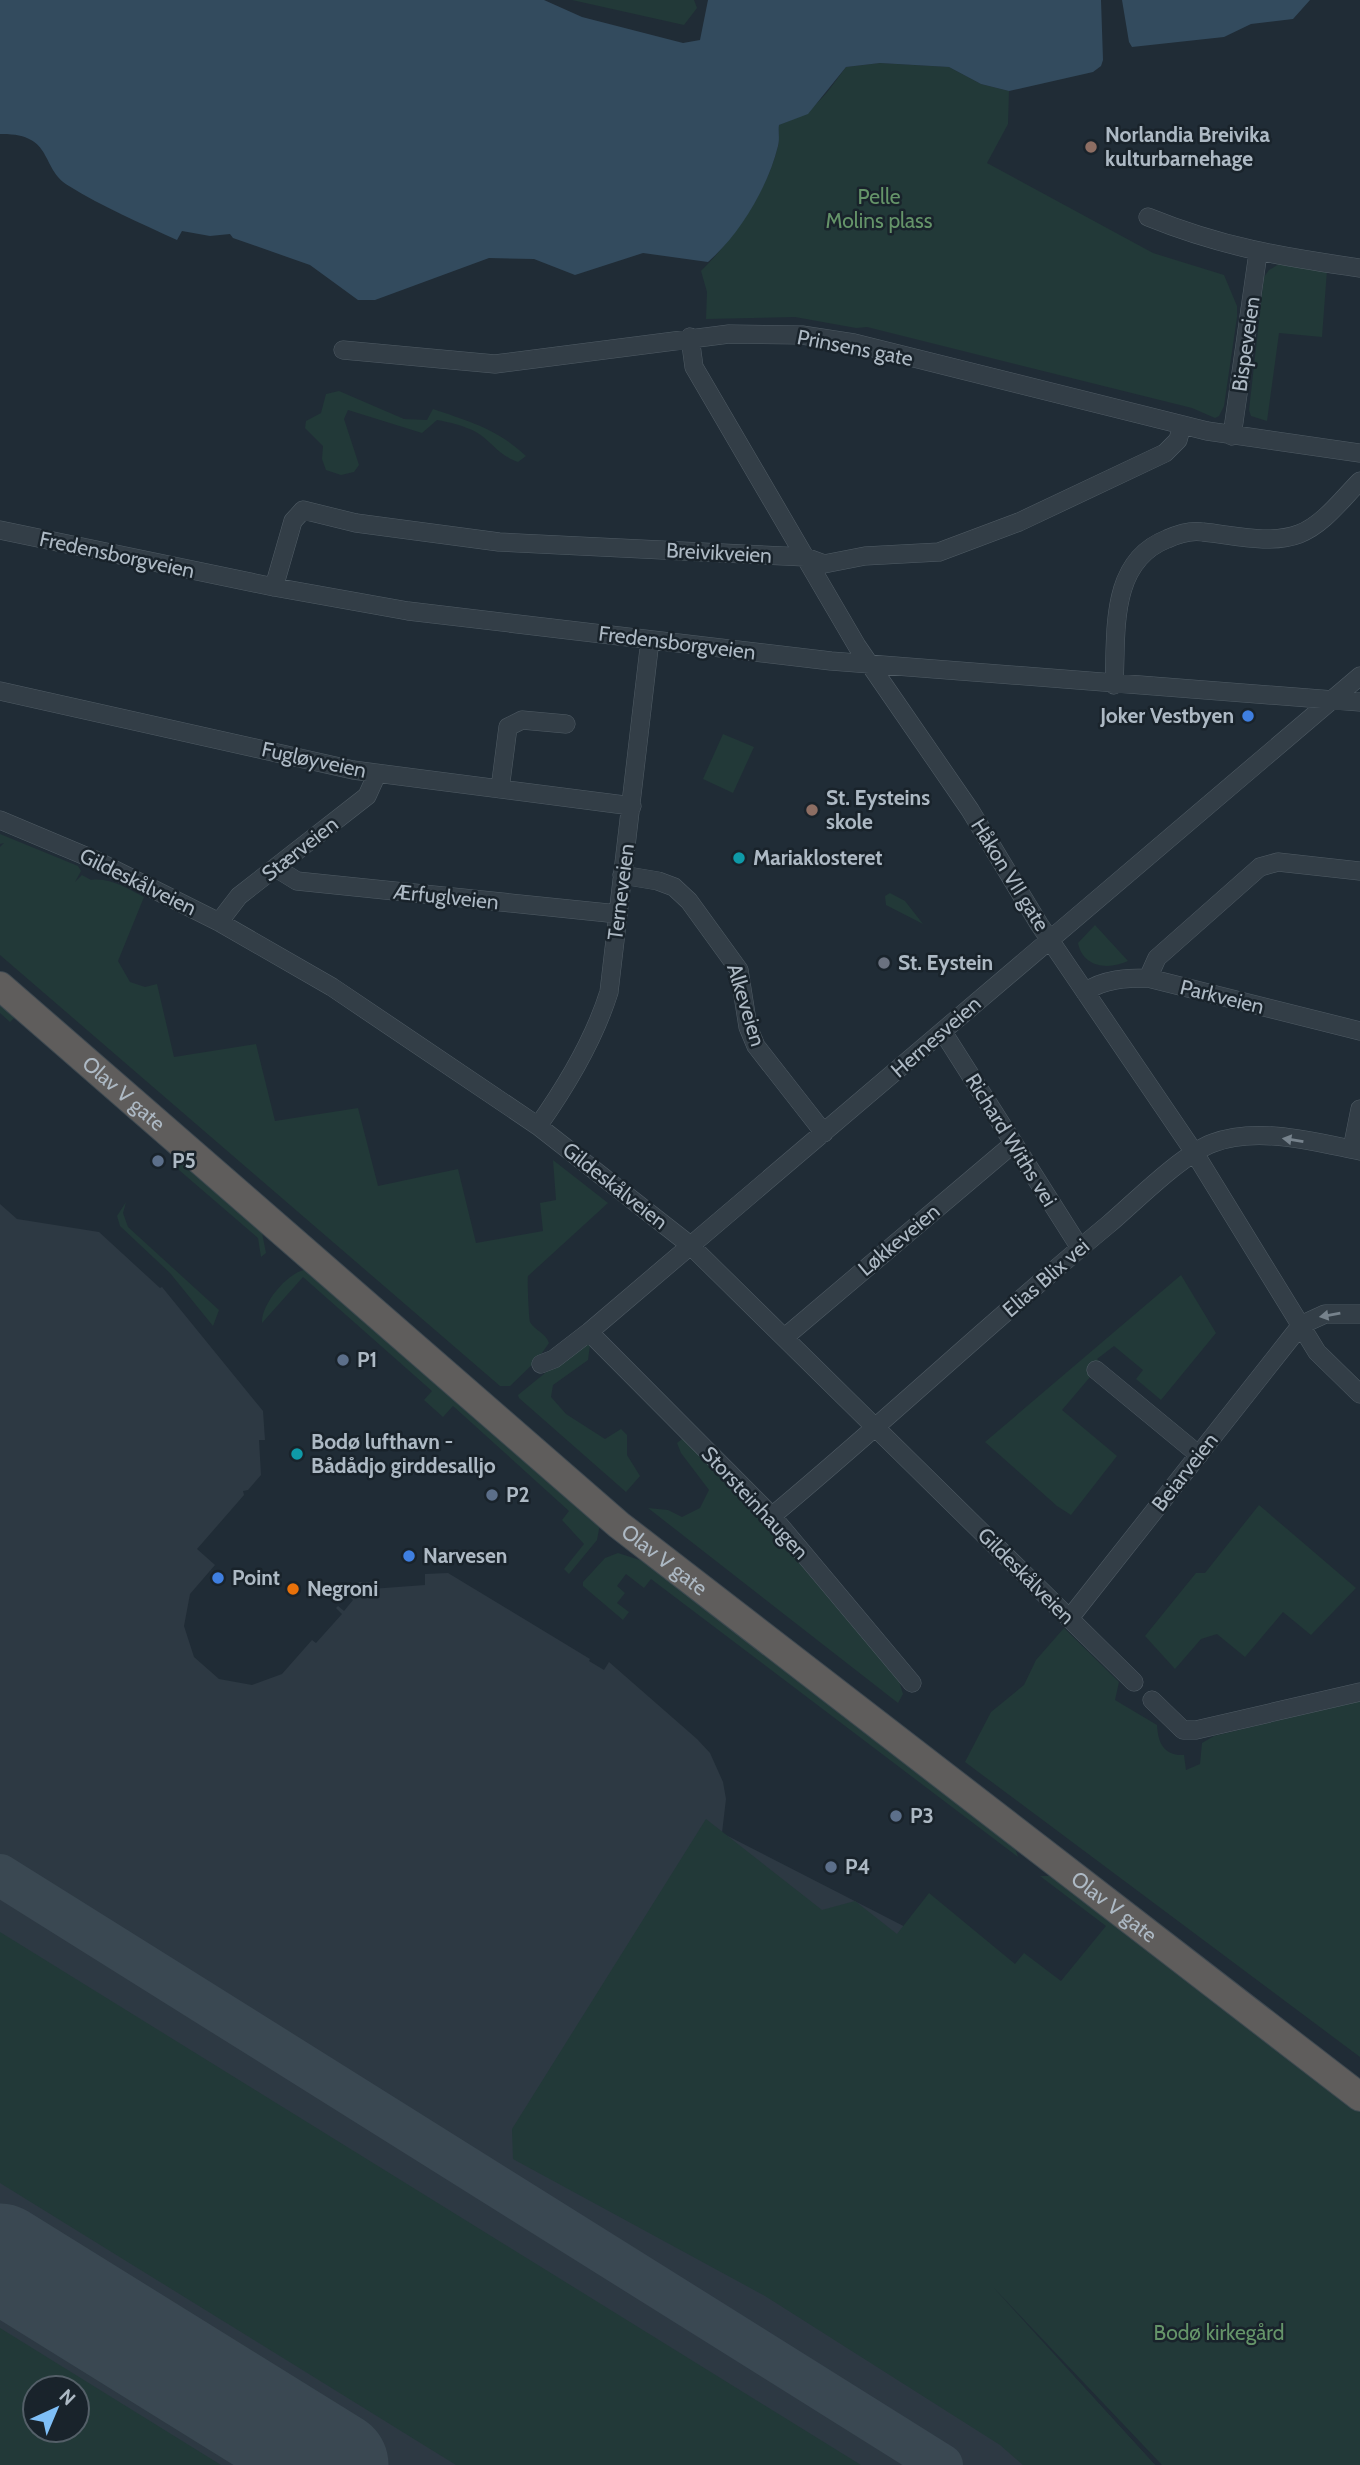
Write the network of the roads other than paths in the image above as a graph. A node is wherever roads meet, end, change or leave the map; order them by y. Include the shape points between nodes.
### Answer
1 (1148, 217) dead end
2 (1258, 253) junction
3 (1360, 268) edge
4 (690, 337) junction
5 (344, 350) dead end
6 (1182, 425) junction
7 (1232, 436) junction
8 (1360, 453) edge
9 (1360, 481) edge
10 (0, 530) edge
11 (805, 557) junction
12 (274, 587) junction
13 (650, 640) junction
14 (870, 662) junction
15 (1360, 676) edge
16 (1114, 685) junction
17 (0, 691) edge
18 (1334, 700) junction
19 (1360, 702) edge
20 (566, 724) dead end
21 (377, 774) junction
22 (500, 789) junction
23 (632, 806) junction
24 (0, 820) edge
25 (276, 869) junction
26 (1360, 870) edge
27 (622, 875) junction
28 (618, 914) junction
29 (219, 922) junction
30 (1050, 939) junction
31 (1148, 978) junction
32 (0, 986) edge
33 (1086, 992) junction
34 (1360, 1031) edge
35 (943, 1032) junction
36 (1360, 1109) edge
37 (538, 1126) junction
38 (824, 1133) junction
39 (1013, 1144) junction
40 (1356, 1150) edge
41 (1194, 1153) junction
42 (690, 1245) junction
43 (1080, 1248) junction
44 (1360, 1314) edge
45 (1301, 1325) junction
46 (589, 1332) junction
47 (785, 1337) junction
48 (541, 1364) dead end
49 (1096, 1370) dead end
50 (1360, 1394) edge
51 (877, 1429) junction
52 (1199, 1455) junction
53 (772, 1516) junction
54 (1069, 1619) junction
55 (1134, 1682) dead end
56 (912, 1683) dead end
57 (1360, 1692) edge
58 (1152, 1700) dead end
59 (1360, 2097) edge

1 - 2 street
2 - 3 street
2 - 7 street, Bispeveien
4 - 5 street, Prinsens gate via 495,364
4 - 6 street, Prinsens gate via 802,335 841,341
4 - 11 street, Håkon VII gate via 694,367
6 - 7 street, Prinsens gate
6 - 11 street, Breivikveien via 1178,440 1165,453 971,542 939,552 865,556 824,564
7 - 8 street, Prinsens gate
9 - 16 street via 1300,534 1256,538 1199,531 1181,533 1146,551 1121,592
10 - 12 street, Fredensborgveien
11 - 12 street, Breivikveien via 485,541 356,523 308,509 297,513 293,521
11 - 14 street, Håkon VII gate
12 - 13 street, Fredensborgveien via 408,611
13 - 14 street, Fredensborgveien
13 - 23 street, Terneveien
14 - 16 street, Fredensborgveien
14 - 30 street, Håkon VII gate
15 - 18 street, Hernesveien
16 - 18 street, Fredensborgveien
17 - 21 street, Fugløyveien
18 - 19 street, Fredensborgveien
18 - 30 street, Hernesveien
20 - 22 street via 522,720 508,727
21 - 22 street, Fugløyveien
21 - 25 street, Stærveien via 367,796
22 - 23 street, Fugløyveien
23 - 27 street, Terneveien
24 - 29 street, Gildeskålveien via 95,860
25 - 28 street, Ærfuglveien via 297,881
25 - 29 street, Stærveien via 239,896
26 - 31 street via 1288,862 1260,867 1157,958
27 - 28 street, Terneveien
27 - 38 street, Alkeveien via 666,884 689,901 739,970 748,1027 756,1046
28 - 37 street, Terneveien via 609,992 600,1019
29 - 37 street, Gildeskålveien via 332,988
30 - 33 street, Håkon VII gate
30 - 35 street, Hernesveien
31 - 33 street, Parkveien via 1096,985
31 - 34 street, Parkveien
32 - 59 highway, Olav V gate via 619,1525
33 - 41 street, Håkon VII gate
35 - 38 street, Hernesveien
35 - 39 street, Richard Withs vei
36 - 40 street
37 - 42 street, Gildeskålveien
38 - 42 street, Hernesveien
39 - 43 street, Richard Withs vei
39 - 47 street, Løkkeveien
40 -> 41 street, Elias Blix vei via 1256,1136 1225,1139
41 - 43 street, Elias Blix vei
41 - 45 street, Håkon VII gate
42 - 46 street, Hernesveien
42 - 47 street, Gildeskålveien
43 - 51 street, Elias Blix vei
44 -> 45 street via 1325,1314
45 - 50 street, Håkon VII gate via 1326,1363
45 - 52 street, Beiarveien
46 - 48 street, Hernesveien
46 - 53 street, Storsteinhaugen
47 - 51 street, Gildeskålveien
49 - 52 street
51 - 53 street, Elias Blix vei
51 - 54 street, Gildeskålveien
52 - 54 street, Beiarveien
53 - 56 street, Storsteinhaugen
54 - 55 street, Gildeskålveien
57 - 58 street via 1196,1730 1183,1730

